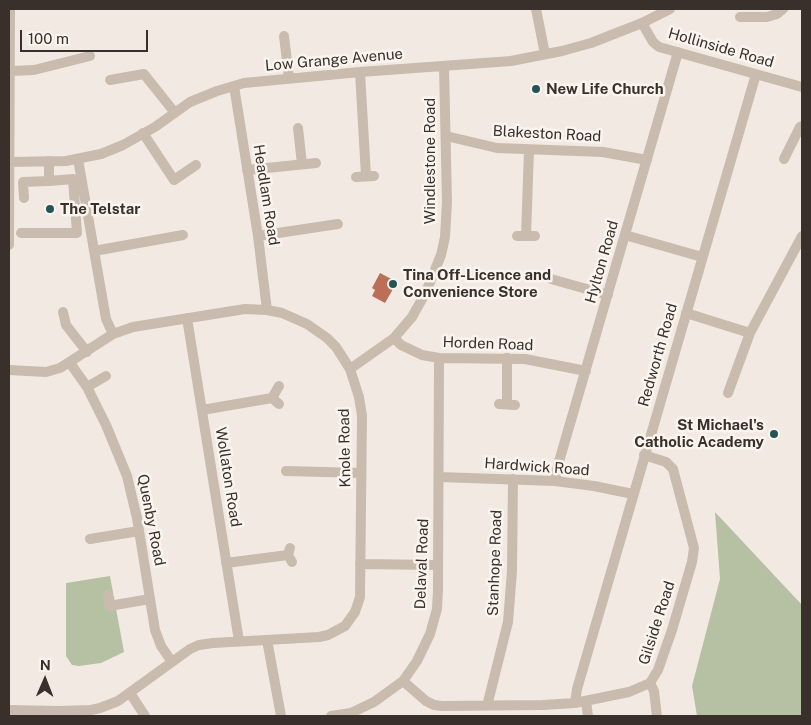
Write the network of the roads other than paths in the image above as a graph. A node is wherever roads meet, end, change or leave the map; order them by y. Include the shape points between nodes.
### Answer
1 (10, 9) edge
2 (536, 9) edge
3 (670, 9) edge
4 (783, 9) edge
5 (740, 17) dead end
6 (642, 23) junction
7 (284, 36) dead end
8 (678, 52) junction
9 (545, 54) junction
10 (90, 56) dead end
11 (444, 66) junction
12 (10, 71) junction
13 (360, 72) junction
14 (756, 74) junction
15 (288, 78) junction
16 (110, 80) dead end
17 (234, 86) junction
18 (802, 87) edge
19 (9, 111) edge
20 (175, 113) junction
21 (802, 126) edge
22 (298, 128) dead end
23 (143, 133) junction
24 (446, 136) junction
25 (529, 150) junction
26 (78, 159) junction
27 (784, 159) dead end
28 (647, 160) junction
29 (49, 161) junction
30 (9, 162) edge
31 (316, 163) dead end
32 (302, 164) junction
33 (196, 165) dead end
34 (247, 170) junction
35 (366, 176) dead end
36 (49, 181) junction
37 (24, 198) dead end
38 (340, 224) dead end
39 (21, 233) dead end
40 (183, 235) dead end
41 (625, 235) junction
42 (258, 236) junction
43 (526, 236) dead end
44 (802, 236) edge
45 (9, 245) edge
46 (94, 250) junction
47 (702, 257) junction
48 (551, 281) dead end
49 (608, 295) junction
50 (267, 310) junction
51 (63, 312) dead end
52 (686, 314) junction
53 (187, 318) junction
54 (750, 333) junction
55 (113, 334) junction
56 (394, 338) junction
57 (87, 352) junction
58 (440, 358) junction
59 (507, 358) junction
60 (70, 363) junction
61 (350, 369) junction
62 (9, 370) edge
63 (586, 371) junction
64 (106, 376) dead end
65 (279, 386) dead end
66 (87, 387) junction
67 (728, 396) dead end
68 (507, 404) dead end
69 (202, 410) junction
70 (644, 455) junction
71 (286, 471) dead end
72 (361, 473) junction
73 (439, 477) junction
74 (513, 479) junction
75 (555, 480) junction
76 (633, 494) junction
77 (140, 531) junction
78 (90, 538) dead end
79 (290, 555) dead end
80 (226, 563) junction
81 (360, 564) junction
82 (437, 565) junction
83 (108, 595) dead end
84 (150, 599) junction
85 (267, 640) junction
86 (239, 641) junction
87 (172, 662) junction
88 (403, 681) junction
89 (650, 683) junction
90 (130, 693) junction
91 (586, 701) junction
92 (575, 703) junction
93 (488, 706) junction
94 (9, 710) edge
95 (474, 711) edge
96 (92, 713) edge
97 (145, 716) edge
98 (281, 716) edge
99 (331, 716) edge
100 (588, 716) edge
101 (657, 716) edge

1 - 12 street
2 - 9 street
3 - 6 street, Low Grange Avenue
4 - 5 street via 767,17
6 - 8 street, Hollinside Road via 659,47
6 - 9 street, Low Grange Avenue via 592,43
7 - 15 street
8 - 14 street, Hollinside Road
8 - 28 street, Hylton Road
9 - 11 street, Low Grange Avenue via 511,61
10 - 12 street via 34,70
11 - 13 street, Low Grange Avenue
11 - 24 street, Windlestone Road
12 - 19 street
13 - 15 street, Low Grange Avenue
13 - 35 street
14 - 18 street, Hollinside Road
14 - 47 street, Redworth Road
15 - 17 street, Low Grange Avenue
16 - 20 street via 144,74
17 - 20 street, Low Grange Avenue via 190,102
17 - 34 street, Headlam Road
19 - 30 street
20 - 23 street, Low Grange Avenue
21 - 27 street
22 - 32 street
23 - 26 street, Low Grange Avenue via 123,145
23 - 33 street via 174,180
24 - 25 street, Blakeston Road via 487,147
24 - 56 street, Windlestone Road via 447,220 441,255 420,304
25 - 28 street, Blakeston Road via 604,152
25 - 43 street
26 - 29 street, Low Grange Avenue
26 - 46 street
28 - 41 street, Hylton Road
29 - 30 street, Low Grange Avenue
29 - 36 street
30 - 45 street
31 - 32 street
32 - 34 street
34 - 42 street, Headlam Road
36 - 37 street via 23,182
36 - 39 street via 73,179 77,233
38 - 42 street
40 - 46 street
41 - 47 street
41 - 49 street, Hylton Road
42 - 50 street, Headlam Road
44 - 54 street
46 - 55 street via 106,319
47 - 52 street, Redworth Road
48 - 49 street
49 - 63 street, Hylton Road
50 - 53 street, Knole Road via 245,309
50 - 61 street, Knole Road via 282,313 317,330 336,347
51 - 57 street via 66,325
52 - 54 street
52 - 70 street, Redworth Road
53 - 55 street, Knole Road via 133,327
53 - 69 street, Wollaton Road
54 - 67 street
55 - 57 street, Knole Road
56 - 58 street, Horden Road via 412,351
56 - 61 street, Windlestone Road
57 - 60 street, Knole Road
58 - 59 street, Horden Road
58 - 73 street, Delaval Road
59 - 63 street, Horden Road
59 - 68 street
60 - 62 street, Knole Road via 46,372
60 - 66 street, Quenby Road
61 - 72 street, Knole Road via 362,416
63 - 75 street, Hylton Road
64 - 66 street
65 - 69 street via 276,401
66 - 77 street, Quenby Road via 120,457
69 - 80 street, Wollaton Road
70 - 76 street, Redworth Road
70 - 89 street, Gilside Road via 666,462 673,469 694,548 672,630
71 - 72 street
72 - 81 street, Knole Road
73 - 74 street, Hardwick Road
73 - 82 street, Delaval Road
74 - 75 street, Hardwick Road
74 - 93 street, Stanhope Road via 508,622
75 - 76 street, Hardwick Road
76 - 92 street, Redworth Road
77 - 78 street
77 - 84 street, Quenby Road
79 - 80 street
80 - 86 street, Wollaton Road
81 - 82 street
81 - 85 street, Knole Road via 358,604 344,626 328,635
82 - 88 street, Delaval Road via 436,608 430,634
83 - 84 street via 109,606
84 - 87 street, Quenby Road via 157,636
85 - 86 street, Knole Road
85 - 98 street
86 - 87 street, Knole Road via 199,645
87 - 90 street, Knole Road
88 - 95 street, Gilside Road via 434,705
88 - 99 street, Delaval Road via 374,702
89 - 91 street, Gilside Road via 629,692
89 - 101 street
90 - 96 street, Knole Road
90 - 97 street
91 - 92 street, Gilside Road
91 - 100 street
92 - 93 street, Gilside Road
93 - 95 street, Gilside Road
94 - 96 street, Knole Road

